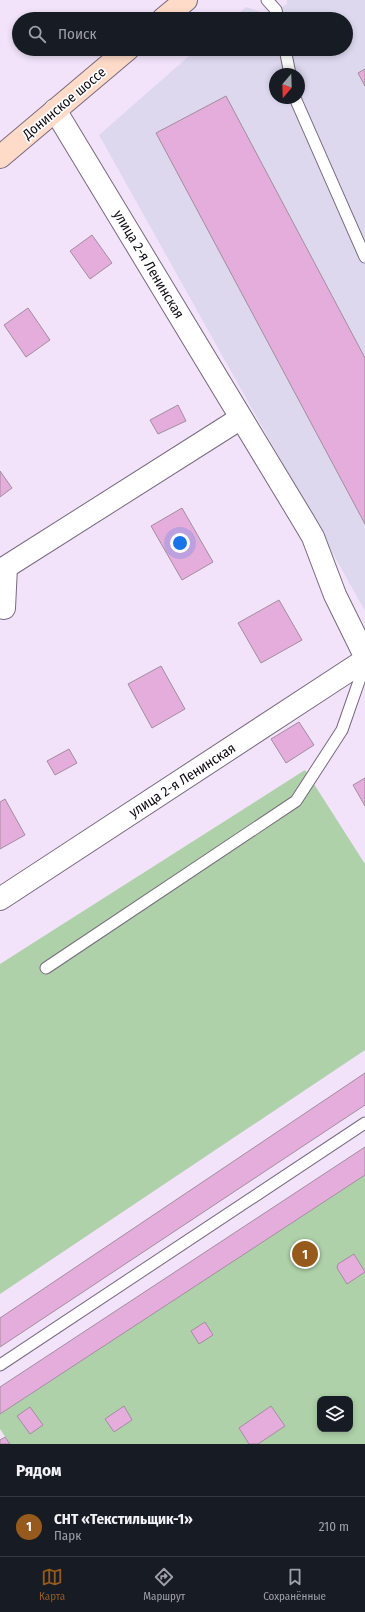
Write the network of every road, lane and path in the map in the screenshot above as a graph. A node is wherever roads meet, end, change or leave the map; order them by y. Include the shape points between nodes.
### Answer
1 (186, 0) edge
2 (267, 0) edge
3 (171, 12) edge
4 (276, 12) edge
5 (120, 56) edge
6 (286, 56) edge
7 (289, 68) edge
8 (298, 104) edge
9 (55, 110) junction
10 (0, 156) edge
11 (365, 257) edge
12 (241, 418) junction
13 (4, 608) dead end
14 (365, 656) edge
15 (365, 660) edge
16 (365, 664) edge
17 (0, 899) edge
18 (46, 968) dead end
19 (365, 1123) edge
20 (0, 1365) edge

1 - 3 main road
2 - 4 lane
5 - 9 main road, Донинское шоссе
6 - 7 lane
8 - 11 lane
9 - 10 main road, Донинское шоссе
9 - 12 street, улица 2-я Ленинская
12 - 13 street via 6,567
12 - 14 street, улица 2-я Ленинская via 313,537 335,595
15 - 17 street, улица 2-я Ленинская
16 - 18 lane via 342,730 296,801
19 - 20 lane

